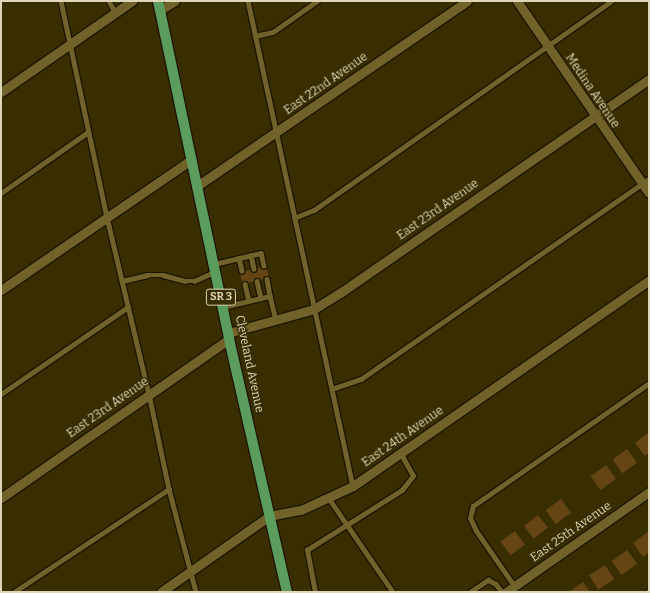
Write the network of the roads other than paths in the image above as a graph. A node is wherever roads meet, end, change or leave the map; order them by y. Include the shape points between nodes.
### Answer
1 (60, 1) edge
2 (109, 1) edge
3 (132, 1) edge
4 (175, 1) edge
5 (248, 1) edge
6 (317, 1) edge
7 (467, 1) edge
8 (517, 1) edge
9 (611, 1) edge
10 (159, 5) edge
11 (115, 12) junction
12 (255, 36) junction
13 (70, 44) junction
14 (547, 45) junction
15 (649, 79) edge
16 (1, 92) edge
17 (595, 115) junction
18 (88, 132) junction
19 (275, 134) junction
20 (192, 160) junction
21 (646, 181) edge
22 (197, 186) junction
23 (1, 193) edge
24 (649, 193) edge
25 (107, 217) junction
26 (294, 218) junction
27 (251, 255) junction
28 (239, 258) junction
29 (264, 266) dead end
30 (215, 268) junction
31 (254, 269) dead end
32 (242, 271) dead end
33 (267, 279) dead end
34 (649, 280) edge
35 (122, 281) junction
36 (257, 281) dead end
37 (245, 284) dead end
38 (1, 290) edge
39 (270, 296) junction
40 (261, 298) junction
41 (249, 301) junction
42 (128, 306) junction
43 (223, 307) junction
44 (314, 309) junction
45 (276, 320) junction
46 (229, 336) junction
47 (649, 383) edge
48 (332, 389) junction
49 (1, 394) edge
50 (149, 394) junction
51 (400, 454) junction
52 (353, 486) junction
53 (169, 489) junction
54 (649, 492) edge
55 (328, 497) junction
56 (1, 498) edge
57 (269, 516) junction
58 (348, 527) junction
59 (191, 571) junction
60 (514, 586) junction
61 (14, 592) edge
62 (161, 592) edge
63 (196, 592) edge
64 (287, 592) edge
65 (315, 592) edge
66 (393, 592) edge
67 (470, 592) edge
68 (502, 592) edge
69 (506, 592) edge

1 - 13 lane
2 - 11 lane
3 - 11 street
4 - 10 street
5 - 12 lane
6 - 12 lane via 273,32
7 - 19 street, East 22nd Avenue
8 - 14 street, Medina Avenue
9 - 14 lane
10 - 20 main road, Cleveland Avenue / SR 3
11 - 13 street
12 - 19 lane
13 - 16 street
13 - 18 lane
14 - 17 street, Medina Avenue
14 - 26 lane via 314,210
15 - 17 street, East 23rd Avenue
17 - 21 street, Medina Avenue
17 - 44 street, East 23rd Avenue
18 - 23 lane
18 - 25 lane
19 - 22 street, East 22nd Avenue
19 - 26 lane
20 - 22 main road, Cleveland Avenue / SR 3
20 - 25 street
21 - 24 street, Medina Avenue
21 - 48 lane via 361,380
22 - 30 main road, Cleveland Avenue / SR 3
25 - 35 lane
25 - 38 street
26 - 44 lane
27 - 28 lane
27 - 29 lane via 261,253
27 - 31 lane
28 - 30 lane
28 - 32 lane
30 - 35 lane via 194,280 147,275
30 - 43 main road, Cleveland Avenue / SR 3
33 - 39 lane
34 - 51 street, East 24th Avenue
35 - 42 lane
36 - 40 lane
37 - 41 lane
39 - 40 lane
39 - 45 lane
40 - 41 lane
41 - 43 lane
42 - 49 lane
42 - 50 lane
43 - 46 main road, Cleveland Avenue / SR 3
44 - 45 street, East 23rd Avenue
44 - 48 lane
45 - 46 street, East 23rd Avenue
46 - 50 street, East 23rd Avenue
46 - 57 main road, Cleveland Avenue / SR 3
47 - 60 lane via 473,506 470,518 476,531
48 - 52 lane
50 - 53 lane
50 - 56 street, East 23rd Avenue
51 - 52 street, East 24th Avenue
51 - 58 lane via 412,471 410,481 402,490
52 - 55 street, East 24th Avenue
53 - 59 lane
53 - 61 lane
54 - 60 street, East 25th Avenue
55 - 57 street, East 24th Avenue via 301,510
55 - 58 lane
57 - 59 street, East 24th Avenue
57 - 64 main road, Cleveland Avenue / SR 3
58 - 65 lane via 307,550
58 - 66 lane
59 - 62 street, East 24th Avenue
59 - 63 lane
60 - 69 street, East 25th Avenue
67 - 68 lane via 488,580 496,584

